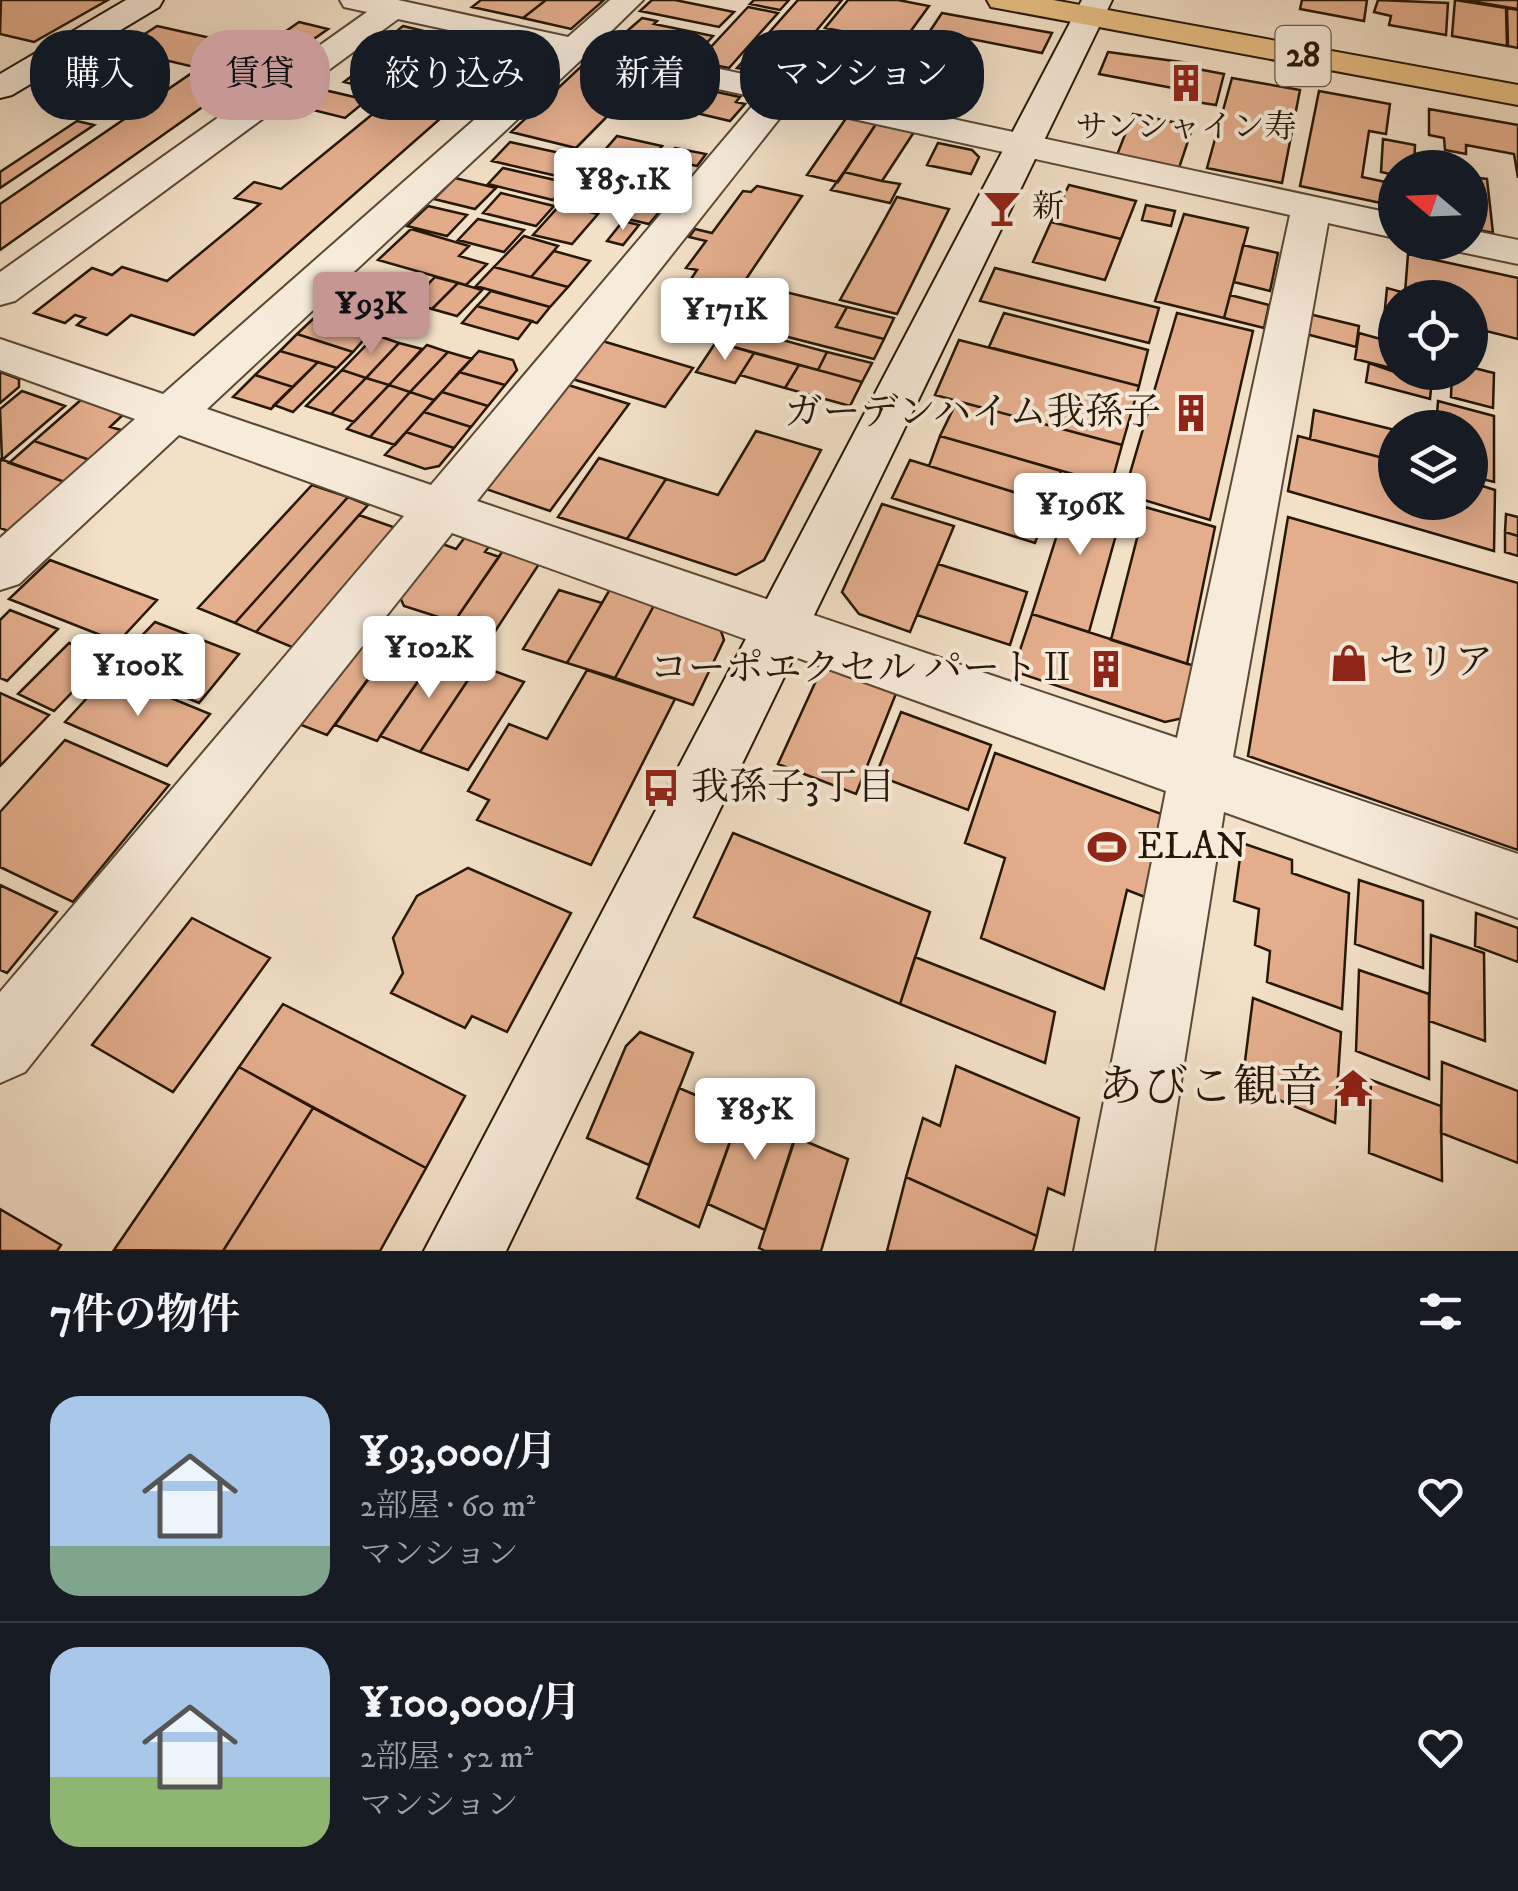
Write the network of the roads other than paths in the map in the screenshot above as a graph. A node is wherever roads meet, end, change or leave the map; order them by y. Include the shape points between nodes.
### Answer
1 (148, 0) edge
2 (355, 0) edge
3 (628, 0) edge
4 (1002, 0) edge
5 (1100, 5) edge
6 (393, 8) junction
7 (576, 48) junction
8 (1518, 74) edge
9 (740, 83) edge
10 (0, 88) edge
11 (1518, 96) edge
12 (759, 120) edge
13 (905, 120) edge
14 (1020, 146) junction
15 (1311, 208) junction
16 (1378, 222) edge
17 (1488, 246) edge
18 (1518, 252) edge
19 (0, 292) edge
20 (0, 354) edge
21 (171, 414) junction
22 (442, 506) junction
23 (0, 569) edge
24 (780, 629) junction
25 (1200, 772) junction
26 (1518, 886) edge
27 (0, 1047) edge
28 (464, 1251) edge
29 (1114, 1251) edge

1 - 10 street
2 - 6 street
3 - 7 street
4 - 5 main road, 28
5 - 8 main road, 28
5 - 11 main road, 28
5 - 14 street
6 - 7 street
6 - 19 street
7 - 9 street
7 - 21 street
12 - 22 street
13 - 14 street
14 - 15 street
14 - 24 street
15 - 16 street
15 - 25 street
17 - 18 street
20 - 21 street
21 - 22 street
21 - 23 street
22 - 24 street
22 - 27 street
24 - 25 street
24 - 28 street
25 - 26 street
25 - 29 street

